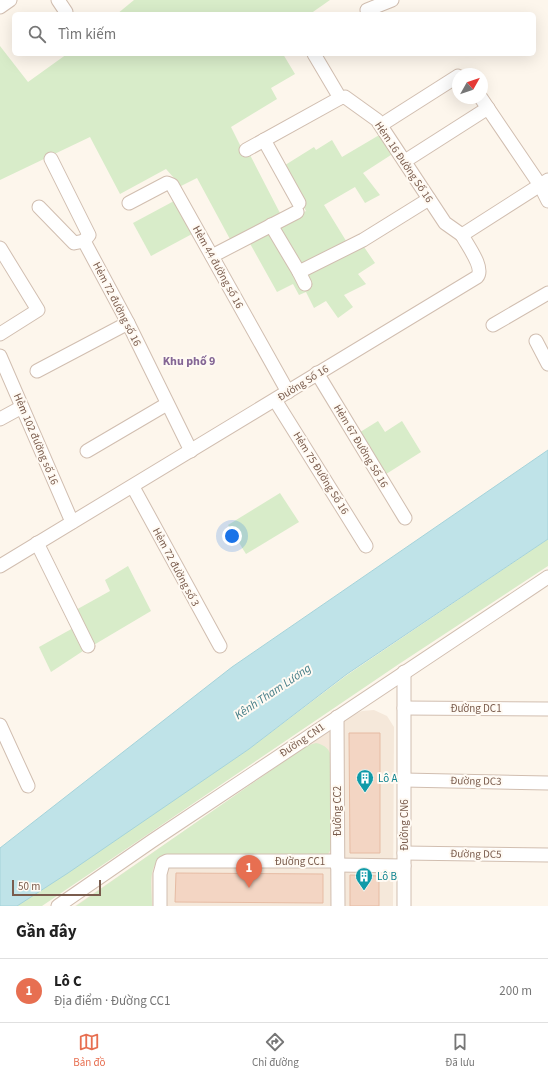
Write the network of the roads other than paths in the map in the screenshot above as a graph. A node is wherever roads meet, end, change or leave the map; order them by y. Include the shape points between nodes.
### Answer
1 (10, 0) edge
2 (58, 0) edge
3 (392, 0) edge
4 (0, 7) edge
5 (367, 10) dead end
6 (66, 12) dead end
7 (315, 56) edge
8 (452, 80) edge
9 (340, 98) junction
10 (483, 104) edge
11 (485, 104) edge
12 (381, 125) junction
13 (264, 140) junction
14 (246, 150) dead end
15 (51, 159) dead end
16 (405, 161) junction
17 (544, 183) edge
18 (429, 200) junction
19 (548, 201) edge
20 (129, 203) dead end
21 (39, 207) dead end
22 (271, 225) junction
23 (462, 235) junction
24 (84, 241) junction
25 (0, 248) edge
26 (212, 256) junction
27 (548, 293) edge
28 (128, 324) junction
29 (493, 325) dead end
30 (0, 334) edge
31 (536, 341) dead end
32 (0, 356) edge
33 (548, 364) edge
34 (37, 371) dead end
35 (317, 374) junction
36 (288, 392) junction
37 (275, 400) junction
38 (167, 404) junction
39 (22, 407) junction
40 (0, 419) edge
41 (87, 450) dead end
42 (191, 451) junction
43 (132, 487) junction
44 (405, 518) dead end
45 (72, 522) junction
46 (37, 543) junction
47 (366, 546) dead end
48 (0, 566) edge
49 (548, 577) edge
50 (88, 646) dead end
51 (220, 646) dead end
52 (404, 672) junction
53 (404, 708) junction
54 (548, 709) edge
55 (337, 717) junction
56 (0, 725) edge
57 (404, 780) junction
58 (548, 783) edge
59 (28, 786) dead end
60 (548, 855) edge
61 (404, 859) junction
62 (337, 863) junction
63 (58, 906) edge
64 (160, 906) edge
65 (338, 906) edge
66 (404, 906) edge

1 - 4 street
2 - 6 street
3 - 5 street
7 - 9 street
8 - 12 street
9 - 12 street, Hẻm 16 Đường Số 16 via 346,98 372,115
9 - 13 street
10 - 16 street
11 - 17 street
12 - 16 street, Hẻm 16 Đường Số 16
13 - 14 street
13 - 22 street via 298,208
15 - 24 street, Hẻm 72 đường số 16 via 89,235
16 - 18 street, Hẻm 16 Đường Số 16
17 - 19 street
17 - 23 street
18 - 22 street via 302,278
18 - 23 street, Hẻm 16 Đường Số 16 via 447,225
20 - 26 street, Hẻm 44 đường số 16 via 170,183
21 - 24 street via 74,243
22 - 26 street
23 - 35 street, Đường Số 16 via 480,268 481,272 477,277
24 - 28 street, Hẻm 72 đường số 16
25 - 30 street via 38,310
26 - 36 street, Hẻm 44 đường số 16
27 - 29 street
28 - 34 street
28 - 38 street, Hẻm 72 đường số 16
31 - 33 street
32 - 39 street, Hẻm 102 đường số 16
35 - 36 street, Đường Số 16
35 - 44 street, Hẻm 67 Đường Số 16
36 - 37 street, Đường Số 16
37 - 42 street, Đường Số 16
37 - 47 street, Hẻm 75 Đường Số 16
38 - 41 street
38 - 42 street, Hẻm 72 đường số 16
39 - 40 street
39 - 45 street, Hẻm 102 đường số 16
42 - 43 street, Đường Số 16
43 - 45 street, Đường Số 16
43 - 51 street, Hẻm 72 đường số 3
45 - 46 street, Đường Số 16
46 - 48 street, Đường Số 16
46 - 50 street
49 - 52 street, Đường CN1
52 - 53 street, Đường CN6
52 - 55 street, Đường CN1
53 - 54 street, Đường DC1
53 - 57 street, Đường CN6
55 - 62 street, Đường CC2
55 - 63 street, Đường CN1
56 - 59 street
57 - 58 street, Đường DC3
57 - 61 street, Đường CN6
60 - 61 street, Đường DC5
61 - 62 street, Đường DC5
61 - 66 street, Đường CN6
62 - 64 street, Đường CC1 via 167,861 163,863 160,874
62 - 65 street, Đường CC2

